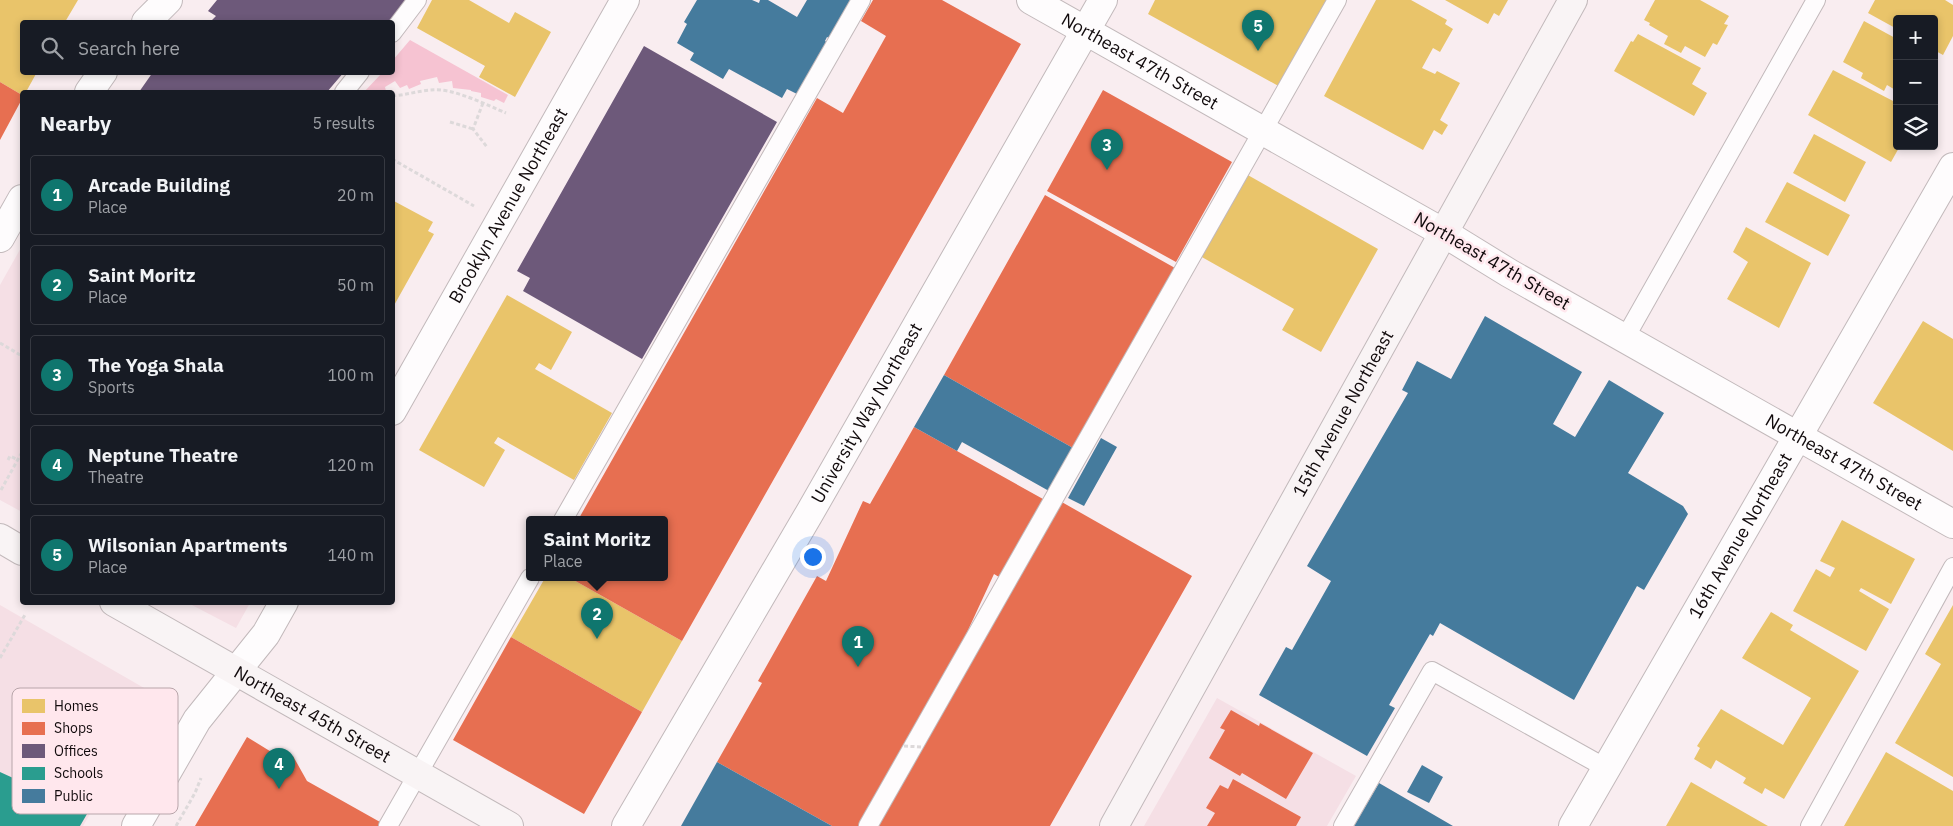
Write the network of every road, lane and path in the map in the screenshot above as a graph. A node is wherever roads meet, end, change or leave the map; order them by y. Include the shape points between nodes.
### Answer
1 (168, 0) edge
2 (417, 0) edge
3 (625, 0) edge
4 (861, 0) edge
5 (1031, 0) edge
6 (1103, 0) edge
7 (1337, 0) edge
8 (1573, 0) edge
9 (1816, 0) edge
10 (148, 20) edge
11 (395, 29) edge
12 (1086, 31) junction
13 (101, 75) edge
14 (358, 75) edge
15 (90, 90) edge
16 (346, 90) edge
17 (395, 96) edge
18 (483, 103) junction
19 (506, 114) dead end
20 (450, 122) dead end
21 (473, 129) junction
22 (1262, 131) junction
23 (487, 147) dead end
24 (395, 161) edge
25 (1953, 167) edge
26 (459, 198) dead end
27 (20, 202) edge
28 (1444, 233) junction
29 (0, 238) edge
30 (1625, 338) junction
31 (0, 343) edge
32 (20, 355) edge
33 (395, 406) edge
34 (1798, 436) junction
35 (20, 456) edge
36 (8, 460) dead end
37 (18, 460) junction
38 (1, 490) edge
39 (565, 516) edge
40 (1953, 524) edge
41 (0, 538) edge
42 (20, 550) edge
43 (1953, 567) edge
44 (528, 581) edge
45 (119, 605) edge
46 (282, 605) edge
47 (26, 613) dead end
48 (0, 658) edge
49 (236, 672) junction
50 (904, 746) dead end
51 (921, 747) dead end
52 (178, 753) edge
53 (1606, 768) junction
54 (418, 775) junction
55 (143, 814) edge
56 (136, 826) edge
57 (388, 826) edge
58 (509, 826) edge
59 (626, 826) edge
60 (868, 826) edge
61 (1114, 826) edge
62 (1343, 826) edge
63 (1573, 826) edge
64 (1810, 826) edge

1 - 10 street
2 - 11 lane
3 - 33 street, Brooklyn Avenue Northeast
4 - 39 lane
5 - 12 street, Northeast 47th Street
6 - 12 street, University Way Northeast
7 - 22 lane
8 - 28 main road, 15th Avenue Northeast
9 - 30 lane
12 - 22 street, Northeast 47th Street
12 - 59 street, University Way Northeast
13 - 15 street
14 - 16 lane
17 - 18 path via 433,89
18 - 19 path
18 - 21 path
20 - 21 path
21 - 23 path
22 - 28 street, Northeast 47th Street
22 - 60 lane
24 - 26 path
25 - 34 street, 16th Avenue Northeast
27 - 29 street
28 - 30 street, Northeast 47th Street
28 - 61 main road, 15th Avenue Northeast
30 - 34 street, Northeast 47th Street
31 - 32 path
34 - 40 street, Northeast 47th Street
34 - 53 street, 16th Avenue Northeast
35 - 37 path
36 - 37 path via 10,456
37 - 38 path
41 - 42 main road
43 - 64 lane
44 - 54 lane
45 - 49 main road, Northeast 45th Street
46 - 49 street via 266,634
47 - 48 path
49 - 52 street via 197,720
49 - 54 main road, Northeast 45th Street
50 - 51 path, bridge
53 - 62 lane via 1432,671
53 - 63 street, 16th Avenue Northeast
54 - 57 lane
54 - 58 main road, Northeast 45th Street
55 - 56 street

